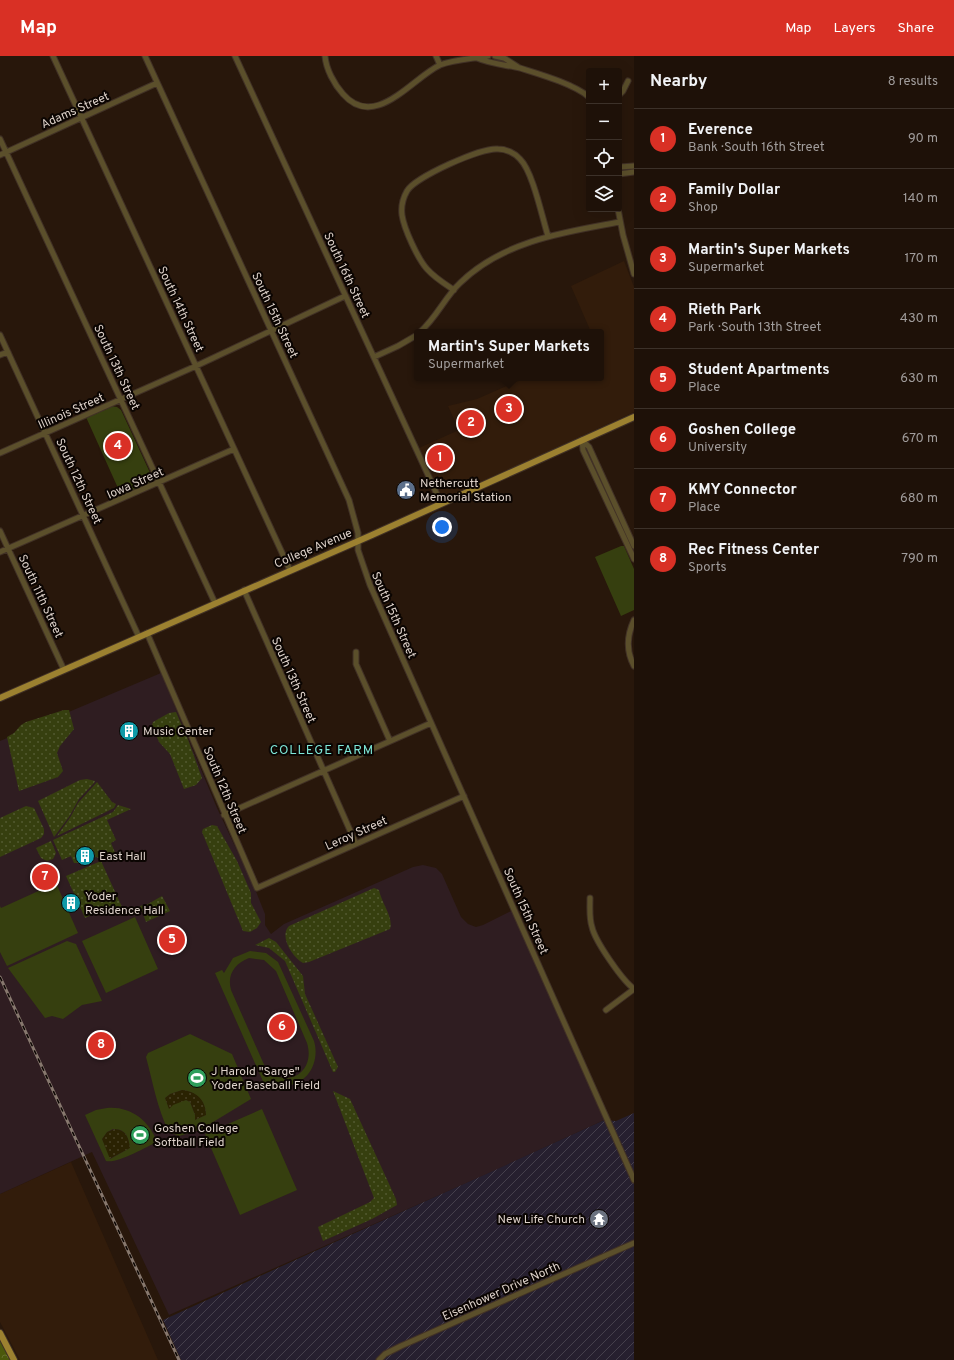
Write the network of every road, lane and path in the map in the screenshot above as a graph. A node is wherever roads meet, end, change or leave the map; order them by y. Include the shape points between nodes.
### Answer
1 (53, 56) edge
2 (145, 56) edge
3 (235, 56) edge
4 (324, 56) edge
5 (436, 56) edge
6 (488, 56) edge
7 (495, 56) edge
8 (477, 58) junction
9 (440, 65) junction
10 (518, 68) junction
11 (628, 81) dead end
12 (157, 83) junction
13 (622, 92) edge
14 (586, 95) edge
15 (81, 118) junction
16 (0, 139) edge
17 (6, 152) junction
18 (0, 155) edge
19 (634, 166) edge
20 (622, 167) edge
21 (634, 172) edge
22 (622, 174) edge
23 (618, 212) edge
24 (620, 222) junction
25 (548, 236) junction
26 (634, 274) edge
27 (454, 290) junction
28 (345, 296) junction
29 (423, 329) edge
30 (271, 331) junction
31 (0, 335) edge
32 (414, 337) edge
33 (8, 352) junction
34 (0, 355) edge
35 (374, 357) junction
36 (196, 366) junction
37 (121, 400) junction
38 (634, 417) edge
39 (46, 433) junction
40 (582, 440) junction
41 (234, 449) junction
42 (0, 453) edge
43 (159, 483) junction
44 (441, 504) junction
45 (84, 517) junction
46 (0, 531) edge
47 (630, 539) edge
48 (358, 541) junction
49 (634, 546) edge
50 (9, 548) junction
51 (0, 552) edge
52 (634, 560) edge
53 (290, 570) junction
54 (244, 590) junction
55 (215, 603) junction
56 (634, 620) edge
57 (146, 633) junction
58 (139, 637) junction
59 (356, 652) dead end
60 (634, 666) edge
61 (64, 670) junction
62 (0, 698) edge
63 (431, 723) junction
64 (390, 741) junction
65 (323, 771) junction
66 (464, 796) junction
67 (224, 815) junction
68 (356, 844) junction
69 (257, 888) joint
70 (590, 898) dead end
71 (634, 989) edge
72 (606, 1010) dead end
73 (634, 1180) edge
74 (634, 1243) edge
75 (0, 1332) edge
76 (14, 1360) edge
77 (379, 1360) edge

1 - 15 street, South 14th Street
2 - 12 street, South 15th Street
3 - 28 street, South 16th Street
4 - 9 street via 339,90 351,102 369,106 399,95
5 - 9 street
6 - 8 street
7 - 10 street via 504,58
8 - 9 street
8 - 10 street
10 - 14 street via 575,88
11 - 13 street
12 - 15 street, Adams Street
12 - 30 street, South 15th Street
15 - 17 street, Adams Street
15 - 36 street, South 14th Street
16 - 17 street, South 13th Street
17 - 18 street, Adams Street
17 - 37 street, South 13th Street
19 - 20 street
21 - 22 street
23 - 24 street
24 - 25 street
24 - 26 street
25 - 27 street via 489,261
25 - 27 street via 527,170 520,159 511,152 498,149 480,152 418,180 409,188 403,199 404,224 424,266
27 - 29 street via 439,313
28 - 30 street, Illinois Street
28 - 35 street, South 16th Street
30 - 36 street, Illinois Street
30 - 48 street, South 15th Street via 349,500 356,522
31 - 33 street, South 12th Street
32 - 35 street
33 - 34 street
33 - 39 street, South 12th Street
35 - 44 street, South 16th Street
36 - 37 street, Illinois Street
36 - 41 street, South 14th Street
37 - 39 street, Illinois Street
37 - 43 street, South 13th Street
38 - 40 main road, College Avenue
39 - 42 street, Illinois Street
39 - 45 street, South 12th Street
40 - 44 main road, College Avenue
40 - 47 street via 589,447
41 - 43 street, Iowa Street
41 - 53 street, South 14th Street
43 - 45 street, Iowa Street
43 - 55 street, South 13th Street
44 - 48 main road, College Avenue
45 - 50 street, Iowa Street
45 - 58 street, South 12th Street
46 - 50 street, South 11th Street
47 - 49 street
47 - 52 street
48 - 53 main road, College Avenue
48 - 63 street, South 15th Street via 365,574
50 - 51 street, Iowa Street
50 - 61 street, South 11th Street
53 - 54 main road, College Avenue
54 - 55 main road, College Avenue
54 - 65 street, South 13th Street
55 - 57 main road, College Avenue
56 - 60 street via 628,644
57 - 58 main road, College Avenue
57 - 67 street, South 12th Street
58 - 61 main road, College Avenue
59 - 64 street via 356,664
61 - 62 main road, College Avenue
63 - 64 street
63 - 66 street, South 15th Street
64 - 65 street
65 - 67 street
65 - 68 street, South 13th Street
66 - 68 street, Leroy Street
66 - 73 street, South 15th Street
67 - 69 street, South 12th Street
68 - 69 street, Leroy Street
70 - 71 street via 592,928 596,938
71 - 72 street
74 - 77 street, Eisenhower Drive North via 401,1346
75 - 76 main road

